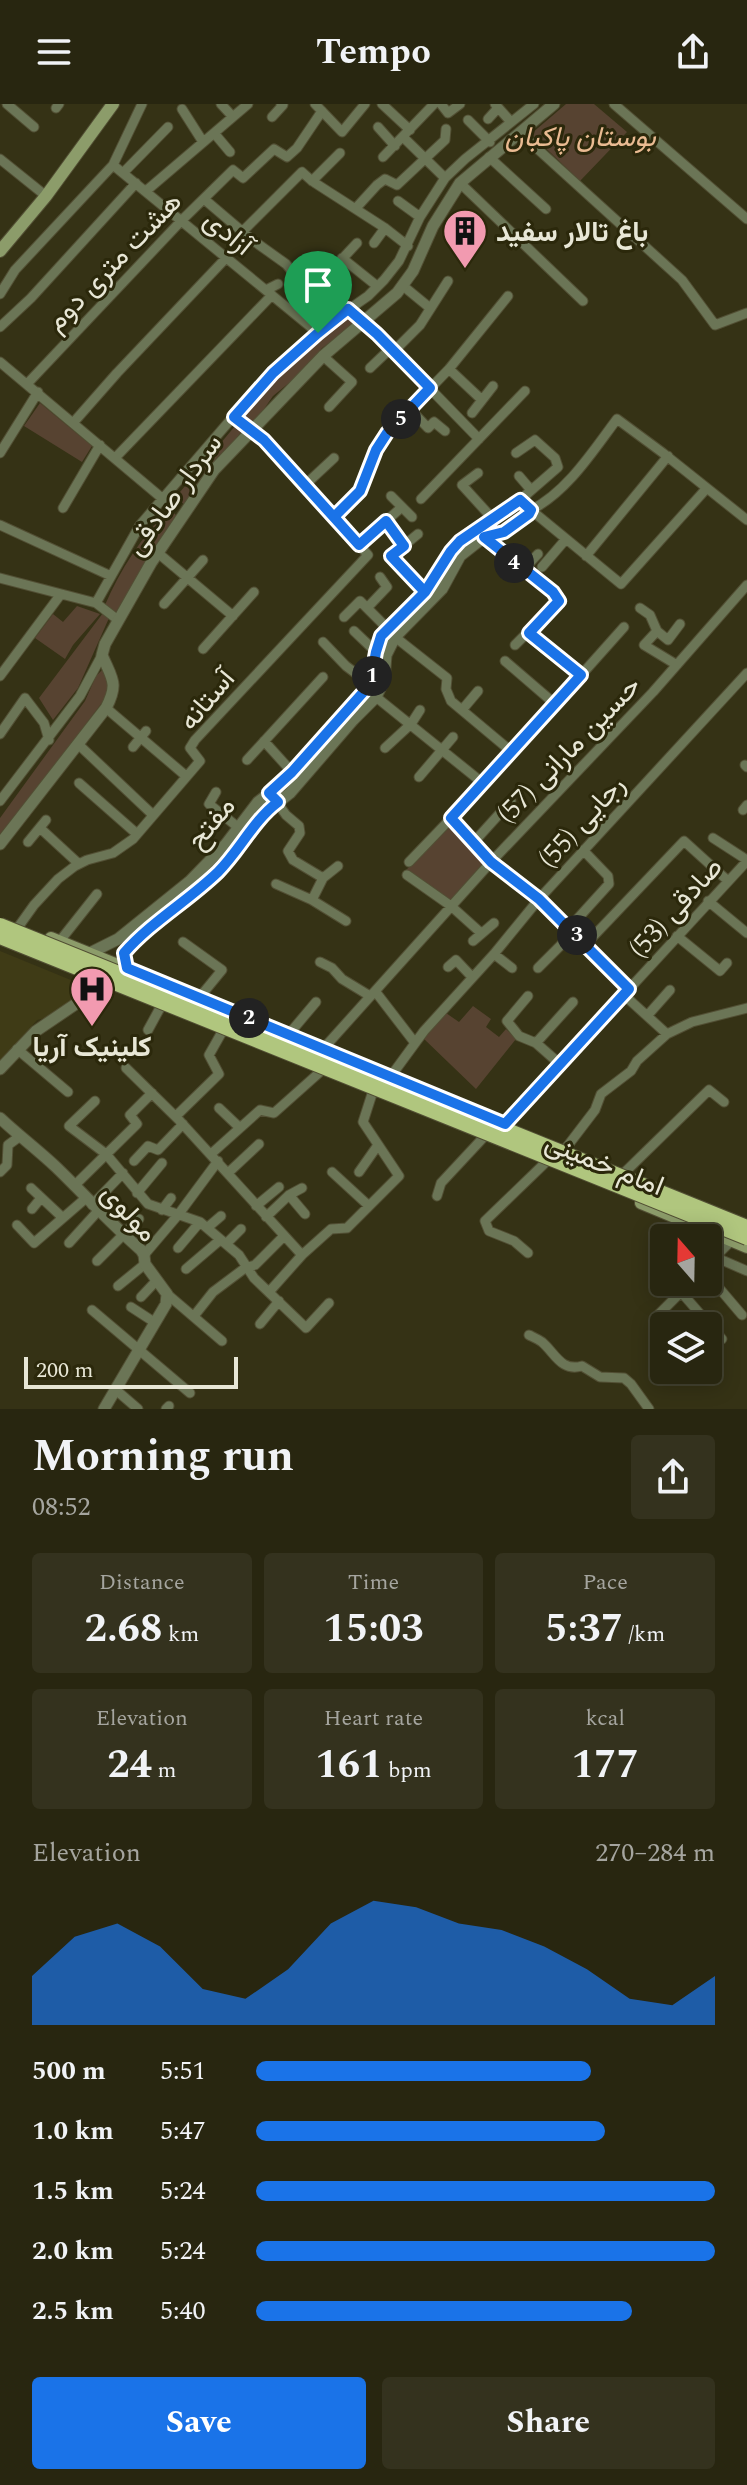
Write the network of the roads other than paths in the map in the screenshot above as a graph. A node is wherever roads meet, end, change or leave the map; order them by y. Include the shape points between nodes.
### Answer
1 (7, 104) edge
2 (113, 104) edge
3 (142, 104) edge
4 (221, 104) edge
5 (248, 104) edge
6 (281, 104) edge
7 (365, 104) edge
8 (434, 104) edge
9 (441, 104) edge
10 (460, 104) edge
11 (554, 104) edge
12 (614, 104) edge
13 (318, 106) edge
14 (390, 106) edge
15 (496, 106) edge
16 (531, 106) edge
17 (182, 109) dead end
18 (233, 117) junction
19 (272, 117) dead end
20 (538, 118) junction
21 (488, 119) dead end
22 (468, 120) dead end
23 (511, 122) junction
24 (34, 127) dead end
25 (168, 127) dead end
26 (378, 127) dead end
27 (446, 129) dead end
28 (214, 133) junction
29 (407, 133) junction
30 (520, 133) junction
31 (203, 142) junction
32 (490, 142) junction
33 (395, 146) junction
34 (230, 152) dead end
35 (340, 153) dead end
36 (383, 157) dead end
37 (489, 157) junction
38 (425, 158) junction
39 (0, 159) edge
40 (113, 165) junction
41 (123, 173) junction
42 (445, 178) junction
43 (312, 181) junction
44 (136, 183) junction
45 (460, 183) junction
46 (146, 191) junction
47 (46, 196) junction
48 (204, 199) junction
49 (398, 201) dead end
50 (356, 208) junction
51 (546, 209) dead end
52 (420, 217) junction
53 (747, 219) edge
54 (181, 221) junction
55 (385, 228) junction
56 (242, 232) junction
57 (357, 243) dead end
58 (374, 243) dead end
59 (408, 246) junction
60 (0, 251) edge
61 (226, 258) junction
62 (342, 258) junction
63 (309, 264) dead end
64 (329, 273) dead end
65 (448, 281) dead end
66 (317, 283) dead end
67 (278, 284) dead end
68 (402, 285) junction
69 (377, 286) junction
70 (269, 292) junction
71 (0, 294) edge
72 (508, 296) dead end
73 (583, 301) dead end
74 (430, 308) junction
75 (348, 309) junction
76 (747, 313) edge
77 (365, 322) junction
78 (0, 327) edge
79 (318, 333) junction
80 (392, 349) junction
81 (323, 356) junction
82 (3, 364) edge
83 (370, 368) dead end
84 (449, 369) junction
85 (0, 377) edge
86 (27, 384) junction
87 (493, 386) dead end
88 (430, 388) junction
89 (525, 391) dead end
90 (38, 392) junction
91 (482, 400) junction
92 (329, 407) dead end
93 (410, 409) junction
94 (472, 413) dead end
95 (234, 417) junction
96 (73, 423) junction
97 (251, 430) junction
98 (445, 431) dead end
99 (479, 439) junction
100 (100, 445) junction
101 (0, 453) edge
102 (516, 453) dead end
103 (668, 456) junction
104 (115, 458) junction
105 (334, 458) dead end
106 (478, 473) dead end
107 (519, 476) dead end
108 (305, 485) junction
109 (706, 489) junction
110 (531, 490) junction
111 (391, 496) dead end
112 (163, 499) junction
113 (421, 499) dead end
114 (520, 500) junction
115 (402, 507) junction
116 (63, 508) dead end
117 (531, 510) junction
118 (334, 517) junction
119 (412, 517) dead end
120 (492, 518) junction
121 (747, 520) edge
122 (386, 521) junction
123 (0, 525) edge
124 (418, 534) dead end
125 (484, 537) junction
126 (566, 539) junction
127 (359, 545) junction
128 (404, 546) junction
129 (158, 553) junction
130 (538, 554) dead end
131 (586, 556) junction
132 (203, 560) dead end
133 (542, 567) dead end
134 (523, 570) junction
135 (111, 576) junction
136 (380, 577) dead end
137 (0, 578) edge
138 (187, 578) junction
139 (747, 585) edge
140 (254, 592) dead end
141 (425, 592) junction
142 (61, 594) junction
143 (96, 603) junction
144 (164, 604) dead end
145 (367, 608) junction
146 (640, 608) dead end
147 (233, 616) junction
148 (344, 617) dead end
149 (118, 620) junction
150 (680, 624) dead end
151 (624, 627) dead end
152 (354, 631) dead end
153 (657, 631) junction
154 (392, 633) junction
155 (529, 633) junction
156 (323, 642) dead end
157 (515, 645) dead end
158 (203, 649) dead end
159 (376, 652) junction
160 (102, 655) junction
161 (505, 661) dead end
162 (677, 665) junction
163 (747, 673) edge
164 (581, 675) junction
165 (0, 676) edge
166 (323, 677) dead end
167 (370, 684) junction
168 (478, 691) dead end
169 (376, 697) junction
170 (555, 704) junction
171 (106, 708) junction
172 (420, 710) dead end
173 (462, 710) junction
174 (411, 724) junction
175 (0, 734) edge
176 (144, 734) junction
177 (453, 737) dead end
178 (49, 740) junction
179 (264, 741) junction
180 (79, 745) junction
181 (133, 747) dead end
182 (385, 748) dead end
183 (441, 750) junction
184 (512, 752) junction
185 (247, 760) dead end
186 (292, 772) junction
187 (186, 776) junction
188 (419, 777) dead end
189 (79, 783) dead end
190 (484, 784) junction
191 (216, 792) dead end
192 (273, 798) junction
193 (0, 801) edge
194 (511, 801) dead end
195 (153, 815) junction
196 (451, 818) junction
197 (239, 828) junction
198 (137, 834) junction
199 (713, 838) dead end
200 (28, 842) dead end
201 (473, 843) junction
202 (0, 844) edge
203 (583, 850) junction
204 (747, 861) edge
205 (409, 862) dead end
206 (491, 862) junction
207 (79, 864) junction
208 (338, 866) dead end
209 (407, 875) dead end
210 (323, 878) junction
211 (727, 880) junction
212 (276, 884) dead end
213 (97, 894) dead end
214 (539, 899) junction
215 (312, 900) junction
216 (708, 901) junction
217 (451, 906) junction
218 (0, 918) edge
219 (346, 921) dead end
220 (494, 923) dead end
221 (0, 925) edge
222 (19, 926) junction
223 (572, 929) junction
224 (747, 933) edge
225 (677, 936) junction
226 (0, 937) edge
227 (59, 942) junction
228 (183, 942) dead end
229 (112, 943) junction
230 (0, 944) edge
231 (586, 944) junction
232 (90, 953) junction
233 (124, 953) junction
234 (494, 954) junction
235 (320, 962) dead end
236 (727, 963) dead end
237 (448, 967) dead end
238 (127, 968) junction
239 (512, 968) dead end
240 (538, 968) dead end
241 (81, 976) junction
242 (472, 977) junction
243 (102, 984) junction
244 (670, 990) dead end
245 (627, 992) junction
246 (373, 994) junction
247 (528, 996) dead end
248 (199, 998) junction
249 (83, 999) junction
250 (316, 1002) dead end
251 (573, 1002) dead end
252 (160, 1008) junction
253 (747, 1008) edge
254 (647, 1016) junction
255 (148, 1030) dead end
256 (222, 1032) junction
257 (289, 1034) junction
258 (667, 1034) junction
259 (415, 1043) junction
260 (536, 1043) junction
261 (17, 1049) junction
262 (323, 1049) junction
263 (561, 1065) junction
264 (126, 1068) dead end
265 (0, 1069) edge
266 (320, 1072) junction
267 (391, 1076) junction
268 (68, 1092) dead end
269 (152, 1093) junction
270 (372, 1094) junction
271 (95, 1101) dead end
272 (724, 1102) dead end
273 (219, 1108) dead end
274 (0, 1118) edge
275 (179, 1120) junction
276 (505, 1124) junction
277 (240, 1128) junction
278 (19, 1137) junction
279 (482, 1139) junction
280 (259, 1144) dead end
281 (378, 1145) junction
282 (566, 1148) junction
283 (106, 1154) junction
284 (214, 1158) junction
285 (134, 1161) dead end
286 (162, 1163) dead end
287 (544, 1164) junction
288 (0, 1172) edge
289 (332, 1172) dead end
290 (359, 1172) dead end
291 (625, 1172) junction
292 (123, 1173) junction
293 (228, 1173) junction
294 (74, 1186) junction
295 (279, 1187) dead end
296 (31, 1188) dead end
297 (302, 1188) dead end
298 (137, 1193) junction
299 (289, 1195) junction
300 (437, 1196) dead end
301 (688, 1197) junction
302 (41, 1198) junction
303 (171, 1198) dead end
304 (92, 1205) junction
305 (256, 1206) junction
306 (369, 1206) junction
307 (32, 1209) dead end
308 (162, 1210) junction
309 (305, 1214) dead end
310 (178, 1215) junction
311 (221, 1216) dead end
312 (266, 1217) junction
313 (63, 1218) junction
314 (678, 1218) junction
315 (139, 1219) dead end
316 (747, 1220) edge
317 (17, 1225) dead end
318 (204, 1225) junction
319 (747, 1227) edge
320 (241, 1229) dead end
321 (124, 1235) junction
322 (283, 1237) junction
323 (747, 1238) edge
324 (731, 1241) junction
325 (223, 1242) junction
326 (69, 1243) dead end
327 (747, 1247) edge
328 (178, 1248) dead end
329 (722, 1250) edge
330 (528, 1253) dead end
331 (302, 1255) junction
332 (144, 1259) junction
333 (97, 1261) dead end
334 (722, 1264) edge
335 (245, 1268) junction
336 (186, 1269) dead end
337 (747, 1271) edge
338 (157, 1280) junction
339 (118, 1286) dead end
340 (722, 1291) edge
341 (269, 1292) junction
342 (167, 1294) junction
343 (677, 1296) edge
344 (684, 1296) edge
345 (141, 1297) dead end
346 (279, 1301) junction
347 (329, 1303) dead end
348 (131, 1307) dead end
349 (92, 1310) dead end
350 (661, 1312) edge
351 (698, 1312) edge
352 (742, 1315) dead end
353 (194, 1316) junction
354 (154, 1322) junction
355 (260, 1324) dead end
356 (529, 1335) dead end
357 (222, 1341) dead end
358 (139, 1348) junction
359 (116, 1390) junction
360 (190, 1393) dead end
361 (646, 1408) edge
362 (104, 1409) edge
363 (138, 1409) edge

1 - 24 street
2 - 47 main road
3 - 40 street
4 - 18 street
5 - 18 street
6 - 19 street
7 - 13 street via 342,132
8 - 29 street
9 - 10 street via 448,113
11 - 20 street, سردار صادقی
12 - 53 street
13 - 48 street, هشت متری دوم via 287,157 274,149 243,178 233,170
14 - 29 street
15 - 21 street
15 - 23 street
16 - 20 street
16 - 23 street
17 - 31 street
18 - 28 street
20 - 30 street, سردار صادقی
22 - 32 street
23 - 32 street
25 - 41 street
26 - 33 street
27 - 38 street via 445,140
28 - 31 street
28 - 34 street
29 - 33 street
29 - 38 street
30 - 37 street, سردار صادقی
30 - 76 street via 682,280 715,325
31 - 46 street
32 - 42 street
33 - 36 street
35 - 43 street
37 - 45 street, سردار صادقی
37 - 51 street
38 - 42 street
38 - 50 street via 397,185 385,179
39 - 47 street
40 - 41 street, آزادی
40 - 71 street via 15,270
41 - 44 street, آزادی
42 - 52 street
43 - 50 street
43 - 56 street via 302,172
44 - 46 street, آزادی
44 - 78 street
45 - 68 street, سردار صادقی
45 - 73 street
46 - 54 street, آزادی
47 - 60 main road
48 - 54 street, هشت متری دوم
48 - 56 street
49 - 52 street
50 - 55 street
52 - 59 street
54 - 61 street, آزادی
54 - 86 street, هشت متری دوم
55 - 58 street
55 - 59 street
56 - 63 street via 295,275
57 - 62 street
59 - 69 street
61 - 70 street, آزادی
61 - 96 street
62 - 64 street
62 - 69 street
65 - 74 street
66 - 75 street
67 - 70 street
68 - 74 street
68 - 77 street, سردار صادقی
69 - 75 street
70 - 79 street, آزادی
70 - 104 street
72 - 84 street
74 - 80 street via 420,325
75 - 77 street
75 - 79 street
77 - 80 street
77 - 81 street, سردار صادقی
79 - 95 street
80 - 83 street
80 - 88 street
81 - 92 street via 352,382
81 - 97 street, سردار صادقی
82 - 85 street
82 - 86 street
84 - 88 street
84 - 91 street
86 - 90 street
87 - 91 street
88 - 93 street
88 - 99 street
89 - 99 street
90 - 96 street
90 - 101 street
91 - 94 street
93 - 98 street via 428,428 434,422
93 - 118 street via 376,450 360,491
95 - 97 street
95 - 112 street
96 - 100 street
97 - 108 street
97 - 129 street, سردار صادقی via 214,470
99 - 113 street
100 - 104 street
100 - 116 street
102 - 110 street via 535,440 557,463
103 - 109 street
103 - 117 street, مفتح via 617,419 557,492
103 - 131 street
104 - 112 street
105 - 108 street
106 - 120 street via 462,485
107 - 110 street
108 - 118 street
109 - 121 street
109 - 131 street via 621,584
110 - 114 street
111 - 115 street
112 - 135 street via 140,525
114 - 117 street
114 - 120 street, مفتح
115 - 119 street
115 - 122 street
117 - 125 street, مفتح via 504,532
117 - 126 street
118 - 127 street
120 - 141 street, مفتح via 451,551
122 - 127 street
122 - 128 street
123 - 135 street
124 - 128 street
125 - 134 street
125 - 154 street, مفتح via 460,556 442,589
126 - 131 street
126 - 133 street
127 - 187 street, آستانه via 368,555 195,740 190,748 200,761
128 - 141 street via 391,556
129 - 138 street
129 - 149 street, سردار صادقی
130 - 134 street
132 - 138 street
134 - 155 street via 559,601
135 - 143 street
136 - 145 street via 387,587
137 - 142 street
138 - 144 street
138 - 147 street
139 - 162 street, حسین مارانی (57)
140 - 147 street
141 - 154 street, مفتح
142 - 143 street
142 - 165 street
143 - 149 street
145 - 148 street via 360,601
145 - 154 street
146 - 153 street
147 - 158 street
149 - 160 street, سردار صادقی
150 - 153 street via 668,640
151 - 164 street
152 - 159 street
153 - 162 street via 644,645
154 - 159 street, مفتح via 381,636
154 - 169 street, مفتح
154 - 173 street via 447,678 451,701
155 - 157 street
155 - 164 street
156 - 167 street
159 - 167 street, مفتح
160 - 171 street via 115,691
160 - 178 street
161 - 170 street
162 - 206 street, حسین مارانی (57)
163 - 203 street, رجایی (55)
164 - 170 street
166 - 179 street
167 - 186 street, مفتح
168 - 173 street
169 - 174 street
169 - 192 street, مفتح via 290,793
170 - 184 street
171 - 176 street
171 - 180 street
172 - 174 street
173 - 184 street
174 - 182 street
174 - 183 street
175 - 178 street via 25,698 44,723
176 - 181 street
176 - 187 street
177 - 183 street
178 - 193 street
179 - 185 street
179 - 186 street
180 - 195 street
180 - 202 street
183 - 188 street
183 - 190 street
184 - 190 street
186 - 192 street, مفتح
187 - 195 street, آستانه
189 - 198 street
190 - 196 street
191 - 197 street via 209,804
192 - 197 street, مفتح via 258,802
192 - 210 street via 299,826 288,851 293,860
192 - 233 street, مفتح via 235,855
194 - 201 street
195 - 198 street, آستانه
196 - 201 street
196 - 205 street
197 - 229 street, مفتح via 190,881
198 - 207 street, آستانه via 113,853
199 - 204 street
200 - 207 street via 43,824
201 - 206 street
203 - 214 street, رجایی (55)
203 - 223 street via 608,876 609,884
204 - 211 street, صادقی (53)
206 - 214 street
206 - 217 street, حسین مارانی (57)
207 - 222 street, آستانه via 58,879
208 - 210 street
209 - 217 street
210 - 215 street
211 - 216 street, صادقی (53)
211 - 231 street via 684,841
212 - 215 street
213 - 227 street
214 - 223 street
214 - 234 street, رجایی (55)
215 - 219 street
216 - 224 street
216 - 225 street, صادقی (53)
217 - 220 street via 477,937
217 - 246 street, حسین مارانی (57)
218 - 222 main road, امام خمینی
221 - 319 highway, bridge
222 - 227 main road, امام خمینی
223 - 231 street
223 - 240 street
225 - 236 street via 720,971
225 - 245 street, صادقی (53)
226 - 323 highway, bridge
227 - 232 main road, امام خمینی
228 - 248 street via 222,970
229 - 232 street, مفتح
229 - 233 street via 112,949
230 - 241 main road, امام خمینی
231 - 245 street
232 - 238 main road, امام خمینی
233 - 238 street
234 - 239 street
234 - 242 street, رجایی (55)
235 - 246 street
237 - 242 street via 456,960
238 - 248 main road, امام خمینی
241 - 243 main road, امام خمینی
241 - 249 main road
242 - 259 street, رجایی (55)
243 - 249 main road
243 - 252 main road, امام خمینی
244 - 254 street
245 - 254 street
245 - 263 street, صادقی (53)
246 - 259 street
246 - 262 street, حسین مارانی (57)
247 - 260 street via 507,1021 519,1036
248 - 257 main road, امام خمینی
249 - 261 street
250 - 257 street
251 - 260 street
252 - 255 street
252 - 256 main road, امام خمینی
253 - 258 street
254 - 258 street
256 - 266 main road, امام خمینی
256 - 275 street via 209,1055 219,1074
257 - 262 main road, امام خمینی
258 - 282 street via 601,1094
259 - 267 street, رجایی (55)
260 - 263 street
261 - 265 street
261 - 268 street
262 - 267 main road, امام خمینی
263 - 276 street, صادقی (53)
264 - 269 street
266 - 270 main road, امام خمینی
266 - 277 street via 274,1113 260,1110
267 - 276 main road, امام خمینی
269 - 275 street
269 - 283 street via 130,1115 137,1124
270 - 279 main road, امام خمینی
270 - 281 street via 363,1122
271 - 283 street via 69,1126
272 - 291 street via 709,1090
273 - 277 street
274 - 278 street, مولوی
275 - 284 street
275 - 285 street via 158,1150 148,1146
276 - 282 main road, امام خمینی
277 - 284 street
278 - 288 street via 8,1145 7,1165
278 - 294 street, مولوی
279 - 287 main road, امام خمینی
279 - 300 street via 441,1183
280 - 293 street
281 - 290 street
281 - 306 street via 399,1176
282 - 291 main road, امام خمینی
283 - 292 street
283 - 294 street
284 - 293 street
284 - 310 street
286 - 298 street
287 - 314 main road, امام خمینی
287 - 330 street via 485,1221 489,1231
289 - 306 street
291 - 301 main road, امام خمینی
292 - 298 street
292 - 304 street
293 - 305 street
294 - 304 street, مولوی
295 - 305 street
296 - 302 street
297 - 299 street
298 - 308 street
299 - 309 street
299 - 312 street
301 - 314 main road
301 - 316 main road, امام خمینی
302 - 307 street
302 - 313 street
303 - 308 street
304 - 313 street
304 - 321 street, مولوی
304 - 326 street
305 - 312 street
306 - 331 street via 347,1228 331,1229
308 - 310 street
310 - 318 street
310 - 332 street
311 - 318 street
312 - 322 street
313 - 317 street via 34,1243
314 - 324 main road, امام خمینی
315 - 321 street
318 - 325 street
318 - 328 street
320 - 325 street
321 - 332 street, مولوی
321 - 333 street
322 - 331 street
322 - 335 street
324 - 327 main road, امام خمینی
324 - 329 street
325 - 335 street
325 - 336 street
331 - 341 street
332 - 338 street, مولوی
332 - 339 street
334 - 337 street
335 - 341 street
335 - 353 street via 213,1292
338 - 342 street, مولوی
338 - 345 street
340 - 352 street
341 - 346 street
342 - 353 street, مولوی
342 - 354 street
343 - 350 street
344 - 351 street
346 - 347 street via 306,1328
346 - 355 street
348 - 354 street
349 - 358 street
353 - 357 street, مولوی
354 - 358 street
356 - 361 street via 560,1363 582,1366 600,1377 624,1378
358 - 359 street
358 - 360 street
359 - 362 street
359 - 363 street

